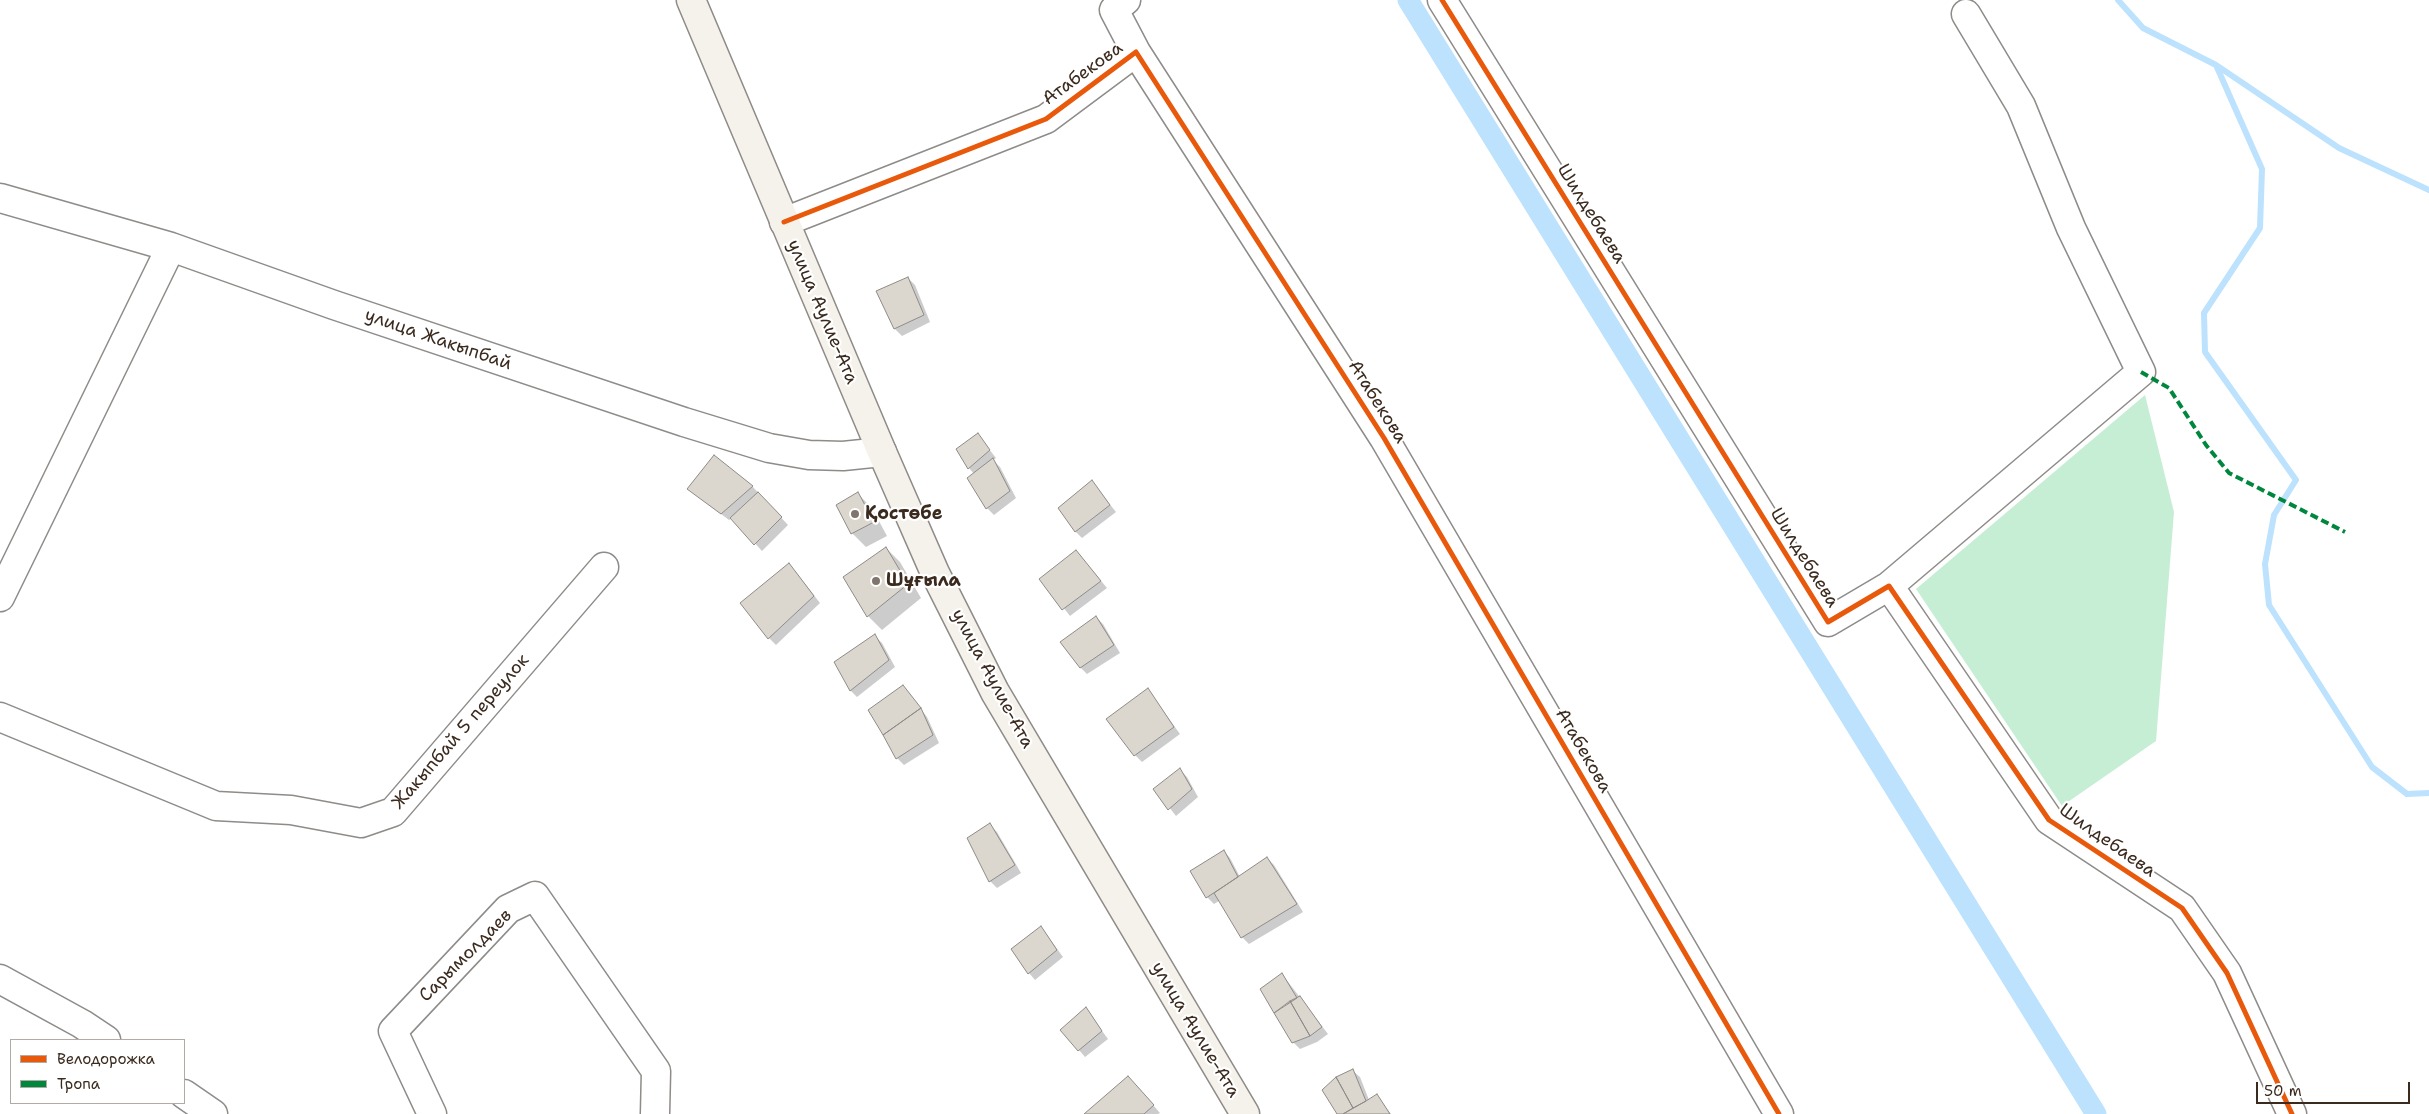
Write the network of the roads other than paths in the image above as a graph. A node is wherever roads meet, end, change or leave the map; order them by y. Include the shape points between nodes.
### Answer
1 (691, 0) edge
2 (1126, 0) edge
3 (1442, 0) edge
4 (1966, 14) dead end
5 (1136, 52) junction
6 (0, 198) edge
7 (784, 222) junction
8 (171, 247) junction
9 (882, 452) junction
10 (604, 567) dead end
11 (1889, 586) junction
12 (0, 597) edge
13 (0, 717) edge
14 (0, 979) edge
15 (104, 1039) edge
16 (185, 1095) edge
17 (212, 1114) edge
18 (432, 1114) edge
19 (655, 1114) edge
20 (1245, 1114) edge
21 (1779, 1114) edge
22 (2292, 1114) edge

1 - 7 main road, улица Аулие-Ата
2 - 5 street via 1114,10
3 - 11 street, Шилдебаева via 1828,622
4 - 11 street via 2021,106 2071,228 2141,372
5 - 7 street, Атабекова via 1046,119
5 - 21 street, Атабекова via 1384,438
6 - 8 street, улица Жакыпбай
7 - 9 main road, улица Аулие-Ата
8 - 9 street, улица Жакыпбай via 334,306 769,448 809,455
8 - 12 street
9 - 20 main road, улица Аулие-Ата via 935,573 995,692
10 - 13 street, Жакыпбай 5 переулок via 393,812 361,823 291,810 216,806
11 - 22 street, Шилдебаева via 2049,820 2182,908 2227,973
14 - 15 street
16 - 17 street
18 - 19 street, Сарымолдаев via 393,1032 508,909 535,896 656,1071

